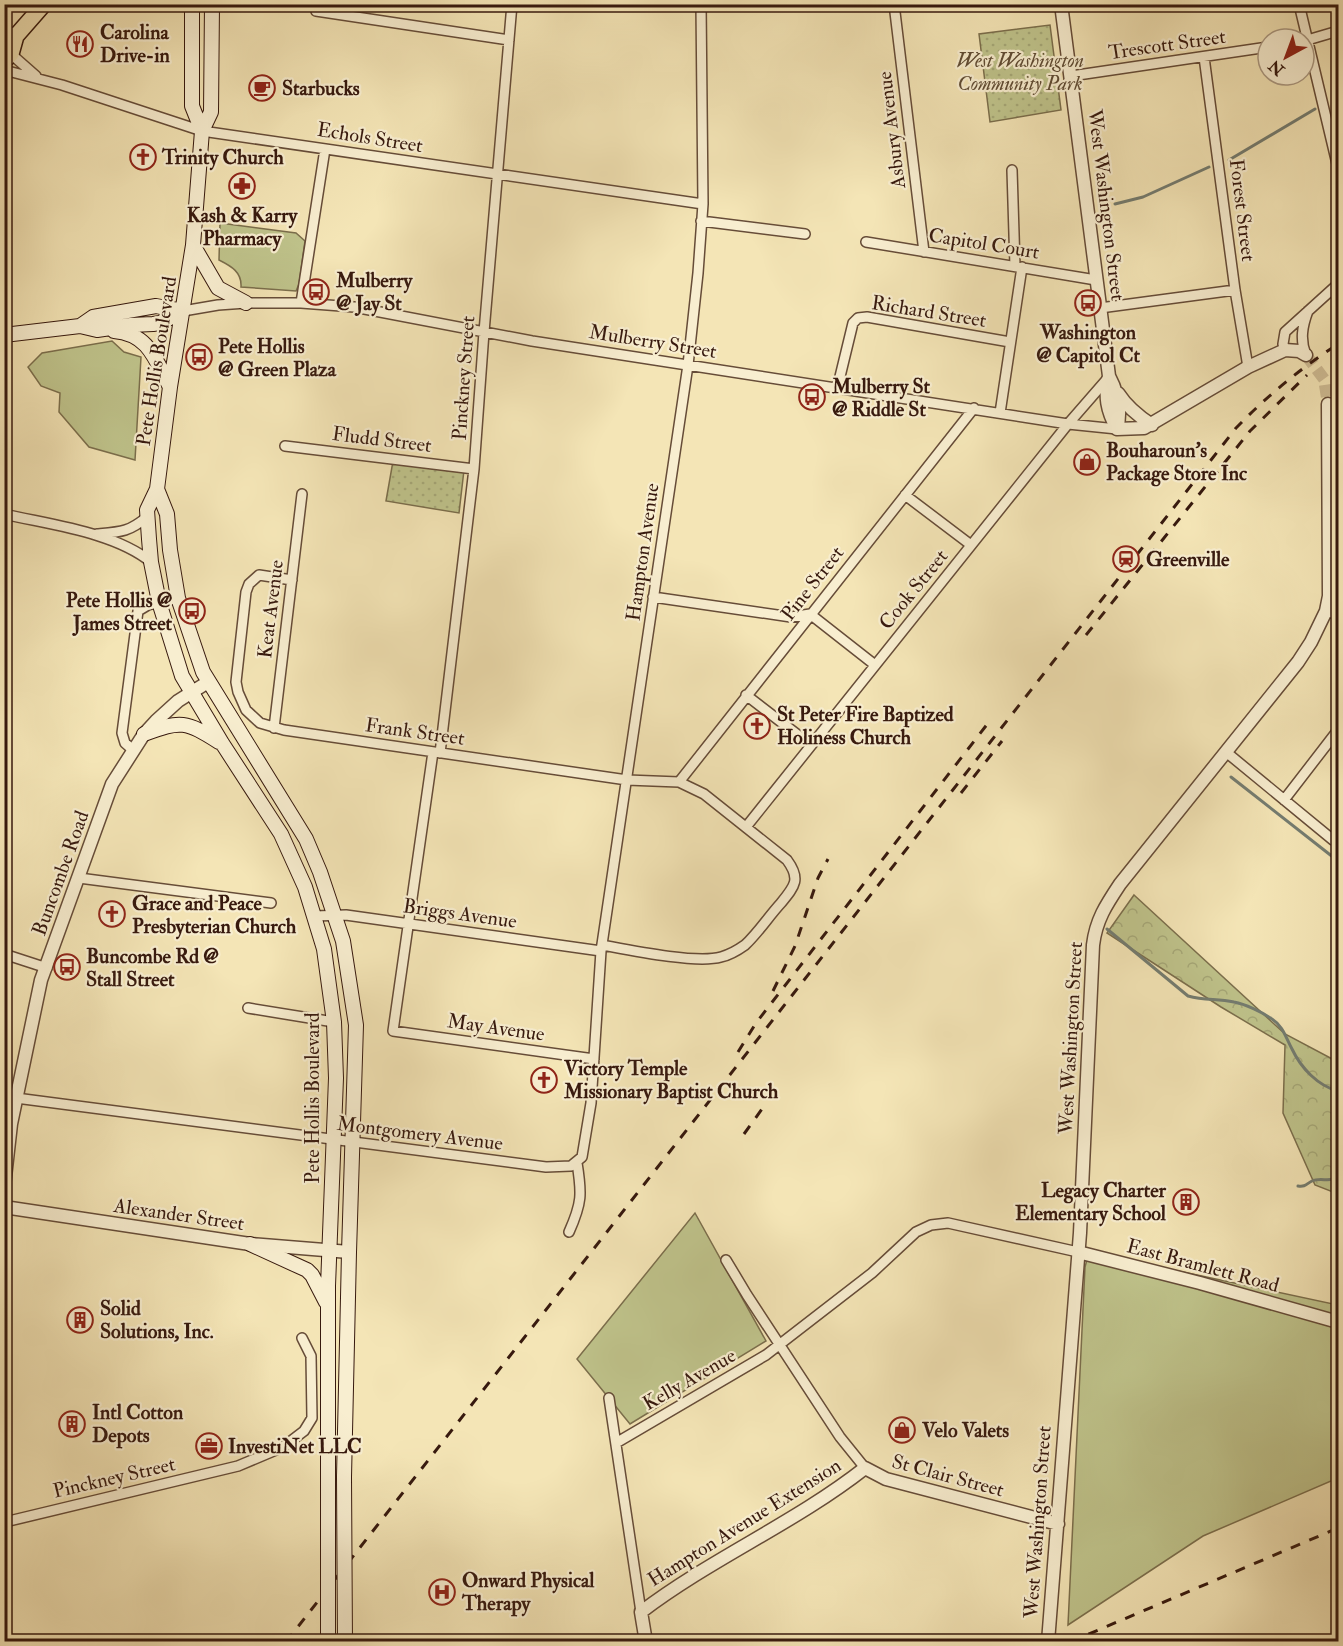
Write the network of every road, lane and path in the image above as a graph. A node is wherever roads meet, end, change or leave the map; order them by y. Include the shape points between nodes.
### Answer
1 (44, 4) edge
2 (192, 4) edge
3 (212, 4) edge
4 (512, 4) edge
5 (700, 4) edge
6 (894, 4) edge
7 (1061, 4) edge
8 (1299, 4) edge
9 (316, 8) edge
10 (1303, 27) edge
11 (1338, 32) edge
12 (1316, 38) edge
13 (509, 40) junction
14 (8, 44) edge
15 (1256, 49) edge
16 (1204, 57) junction
17 (4, 70) edge
18 (1071, 76) junction
19 (38, 77) junction
20 (1316, 81) edge
21 (202, 131) junction
22 (325, 149) junction
23 (1338, 168) edge
24 (1012, 170) dead end
25 (497, 174) junction
26 (702, 204) junction
27 (701, 221) junction
28 (806, 234) dead end
29 (866, 242) dead end
30 (193, 245) junction
31 (924, 252) junction
32 (1018, 267) junction
33 (1096, 280) junction
34 (1338, 284) edge
35 (1235, 290) junction
36 (246, 303) junction
37 (301, 303) junction
38 (1100, 308) junction
39 (1308, 310) junction
40 (183, 311) junction
41 (80, 326) junction
42 (96, 330) junction
43 (484, 332) junction
44 (4, 335) edge
45 (1010, 342) junction
46 (1285, 350) junction
47 (1306, 355) joint
48 (688, 364) junction
49 (1248, 367) junction
50 (1109, 376) junction
51 (170, 387) junction
52 (837, 389) junction
53 (1116, 389) junction
54 (1333, 403) tunnel mouth
55 (974, 408) junction
56 (1000, 413) junction
57 (1068, 424) junction
58 (1152, 425) junction
59 (1117, 429) junction
60 (285, 446) dead end
61 (474, 469) junction
62 (157, 489) junction
63 (302, 494) dead end
64 (905, 495) junction
65 (4, 514) edge
66 (147, 517) junction
67 (92, 534) junction
68 (971, 545) junction
69 (151, 562) junction
70 (292, 580) junction
71 (653, 597) junction
72 (178, 598) junction
73 (159, 602) junction
74 (1332, 613) edge
75 (810, 614) junction
76 (875, 666) junction
77 (208, 682) junction
78 (191, 692) junction
79 (746, 695) junction
80 (274, 728) junction
81 (1338, 730) edge
82 (144, 734) junction
83 (222, 743) junction
84 (811, 745) junction
85 (134, 750) junction
86 (1226, 752) junction
87 (436, 753) junction
88 (627, 780) junction
89 (679, 782) junction
90 (1284, 800) junction
91 (746, 827) junction
92 (1338, 842) edge
93 (79, 878) junction
94 (271, 903) dead end
95 (334, 915) junction
96 (314, 916) junction
97 (409, 924) junction
98 (601, 948) junction
99 (4, 954) edge
100 (46, 968) junction
101 (248, 1008) dead end
102 (334, 1022) junction
103 (393, 1031) joint
104 (594, 1059) junction
105 (16, 1098) junction
106 (334, 1140) junction
107 (353, 1143) junction
108 (577, 1163) junction
109 (4, 1186) edge
110 (4, 1206) edge
111 (569, 1232) dead end
112 (250, 1244) junction
113 (330, 1251) junction
114 (349, 1252) junction
115 (1078, 1252) junction
116 (726, 1260) dead end
117 (329, 1311) junction
118 (1338, 1322) edge
119 (302, 1338) dead end
120 (780, 1345) junction
121 (609, 1398) dead end
122 (616, 1443) junction
123 (865, 1468) junction
124 (4, 1494) edge
125 (5, 1522) edge
126 (1058, 1524) junction
127 (4, 1546) edge
128 (641, 1612) junction
129 (328, 1641) edge
130 (345, 1641) edge
131 (646, 1641) edge
132 (1048, 1641) edge

1 - 14 main road
2 - 21 main road, Pete Hollis Boulevard via 192,106
3 - 21 main road, Pete Hollis Boulevard via 211,112
4 - 13 street, Pinckney Street
5 - 26 street, Hampton Avenue
6 - 31 street, Asbury Avenue
7 - 18 street, West Washington Street
8 - 10 street
9 - 13 street
11 - 12 street
13 - 25 street, Pinckney Street
14 - 19 street, Echols Street
15 - 16 street, Trescott Street
16 - 18 street, Trescott Street
16 - 35 street, Forest Street
17 - 19 street, Echols Street
18 - 33 street, West Washington Street
19 - 21 street, Echols Street
20 - 23 street
21 - 22 street, Echols Street
21 - 30 main road, Pete Hollis Boulevard
22 - 25 street, Echols Street
22 - 37 street
24 - 32 street
25 - 26 street, Echols Street
25 - 43 street, Pinckney Street
26 - 27 street, Hampton Avenue
27 - 28 street
27 - 48 street, Hampton Avenue
29 - 31 street, Capitol Court
30 - 36 main road via 218,288
30 - 40 main road, Pete Hollis Boulevard
31 - 32 street, Capitol Court
32 - 33 street, Capitol Court
32 - 45 street
33 - 38 street, West Washington Street
34 - 39 street
35 - 38 street
35 - 49 street, Forest Street
36 - 37 street, Mulberry Street
36 - 40 street, Mulberry Street
37 - 43 street, Mulberry Street via 354,307
38 - 50 street, West Washington Street
39 - 46 street via 1285,332
39 - 47 street via 1302,331
40 - 41 main road via 156,306 93,317
40 - 42 main road via 160,323
40 - 51 main road, Pete Hollis Boulevard
41 - 42 main road
41 - 44 main road
42 - 51 main road via 135,335 152,353
43 - 48 street, Mulberry Street
43 - 61 street, Pinckney Street
45 - 52 street, Richard Street via 858,318 853,323
45 - 56 street
46 - 47 street
46 - 49 street
48 - 52 street, Mulberry Street
48 - 71 street, Hampton Avenue
49 - 58 street
50 - 53 street, West Washington Street
50 - 57 street, Cook Street
50 - 59 street, West Washington Street via 1108,414
51 - 62 main road, Pete Hollis Boulevard
52 - 55 street, Mulberry Street
53 - 58 street via 1125,404
53 - 59 street, West Washington Street via 1120,415
54 - 74 street, West Washington Street
55 - 56 street, Mulberry Street
55 - 64 street, Pine Street
56 - 57 street, Mulberry Street
57 - 59 street, Mulberry Street
57 - 68 street, Cook Street
58 - 59 street
60 - 61 street, Fludd Street
61 - 87 street, Pinckney Street
62 - 66 main road, Pete Hollis Boulevard
62 - 72 main road, Pete Hollis Boulevard via 167,514
63 - 70 street, Keat Avenue
64 - 68 street
64 - 75 street, Pine Street
65 - 67 street
66 - 67 street via 123,532
66 - 69 main road, Pete Hollis Boulevard
67 - 69 street via 138,552
68 - 76 street, Cook Street
69 - 73 main road, Pete Hollis Boulevard
70 - 80 street, Keat Avenue
70 - 80 street, Frank Street via 259,575 246,592 237,692 246,710 260,723
71 - 75 street via 791,617
71 - 88 street, Hampton Avenue
72 - 73 street
72 - 77 main road, Pete Hollis Boulevard
73 - 78 main road, Pete Hollis Boulevard via 182,676
73 - 85 street via 143,606 136,620 122,733 125,743
74 - 86 street, West Washington Street
75 - 76 street
75 - 79 street, Pine Street
76 - 84 street, Cook Street
77 - 78 street, Buncombe Road
77 - 95 main road, Pete Hollis Boulevard via 306,839
78 - 82 street, Buncombe Road
78 - 83 main road, Pete Hollis Boulevard
79 - 84 street
79 - 89 street, Pine Street
80 - 87 street, Frank Street
81 - 90 street
82 - 83 main road via 167,725 187,724
82 - 85 street, Buncombe Road
83 - 96 main road, Pete Hollis Boulevard via 281,834
84 - 91 street, Cook Street
85 - 93 street, Buncombe Road via 112,784
86 - 90 street
86 - 115 street, West Washington Street via 1120,884 1095,927
87 - 88 street, Frank Street
87 - 97 street, Pinckney Street
88 - 89 street, Frank Street
88 - 98 street, Hampton Avenue
89 - 91 street, Frank Street via 704,794
90 - 92 street
91 - 98 street, Briggs Avenue via 787,860 796,879 745,945 712,958
93 - 94 street
93 - 100 street, Buncombe Road
95 - 96 street, Briggs Avenue
95 - 97 street, Briggs Avenue
95 - 107 main road, Pete Hollis Boulevard via 343,941 356,1025
96 - 102 main road, Pete Hollis Boulevard via 324,949
97 - 98 street, Briggs Avenue
97 - 103 street, Pinckney Street
98 - 104 street, Hampton Avenue
99 - 100 street
100 - 105 street, Buncombe Road
101 - 102 street
102 - 106 main road, Pete Hollis Boulevard
103 - 104 street, May Avenue
104 - 108 street, Hampton Avenue via 584,1152
105 - 106 street, Montgomery Avenue
105 - 109 street, Buncombe Road
106 - 107 street, Montgomery Avenue
106 - 113 main road, Pete Hollis Boulevard
107 - 108 street, Montgomery Avenue via 546,1167
107 - 114 main road, Pete Hollis Boulevard
108 - 111 street via 582,1192
110 - 112 street, Alexander Street
112 - 113 street, Alexander Street
112 - 117 main road via 297,1264 312,1275
113 - 114 street, Alexander Street
113 - 117 main road, Pete Hollis Boulevard
114 - 130 main road, Pete Hollis Boulevard, bridge
115 - 118 street, East Bramlett Road
115 - 120 street, East Bramlett Road via 948,1223 931,1225 916,1232 872,1273
115 - 126 street, West Washington Street
116 - 120 street, Hampton Avenue Extension
117 - 129 main road, Pete Hollis Boulevard, bridge
119 - 125 street, Pinckney Street via 311,1356 312,1418 304,1431 283,1447 238,1466
120 - 122 street, Kelly Avenue
120 - 123 street, Hampton Avenue Extension
121 - 122 street
122 - 128 street
123 - 126 street, St Clair Street via 886,1479
123 - 128 street, Hampton Avenue Extension
124 - 125 street
125 - 127 street
126 - 132 street, West Washington Street
128 - 131 street, Hampton Avenue Extension

